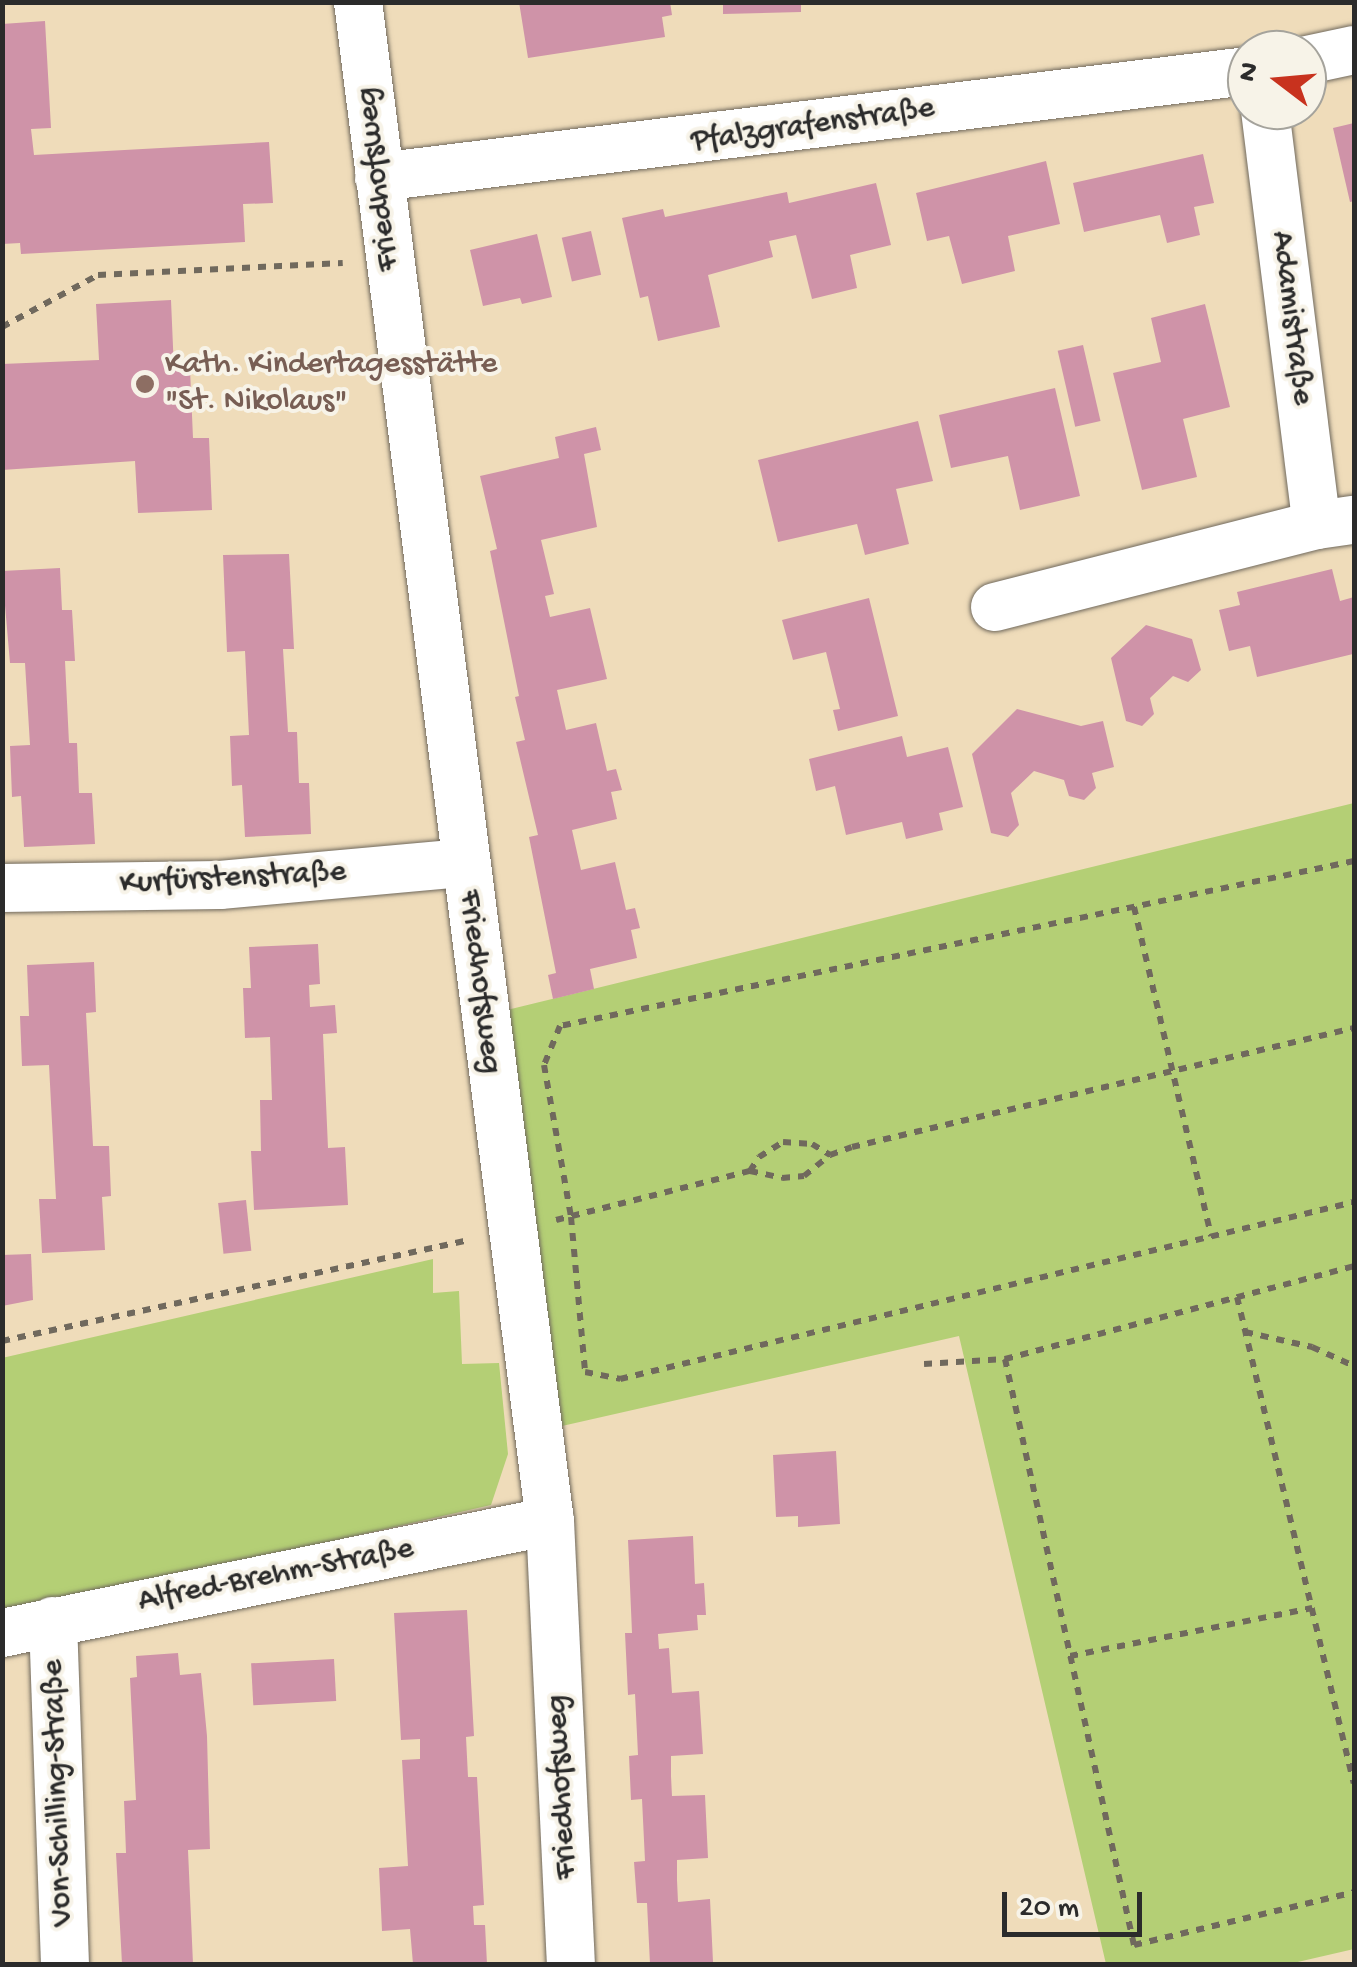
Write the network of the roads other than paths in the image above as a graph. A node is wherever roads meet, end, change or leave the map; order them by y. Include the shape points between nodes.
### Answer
1 (358, 2) edge
2 (1354, 50) edge
3 (1327, 56) edge
4 (1227, 73) edge
5 (1268, 130) edge
6 (378, 177) junction
7 (1336, 523) edge
8 (994, 608) dead end
9 (464, 863) junction
10 (2, 888) edge
11 (550, 1522) junction
12 (53, 1621) junction
13 (2, 1633) edge
14 (65, 1964) edge
15 (572, 1964) edge

1 - 6 street, Friedhofsweg
2 - 3 street
4 - 6 street, Pfalzgrafenstraße
5 - 7 street, Adamistraße
6 - 9 street, Friedhofsweg
7 - 8 street, Adamistraße
9 - 10 street, Kurfürstenstraße via 220,885
9 - 11 street, Friedhofsweg
11 - 12 street, Alfred-Brehm-Straße
11 - 15 street, Friedhofsweg
12 - 13 street, Alfred-Brehm-Straße
12 - 14 street, Von-Schilling-Straße

